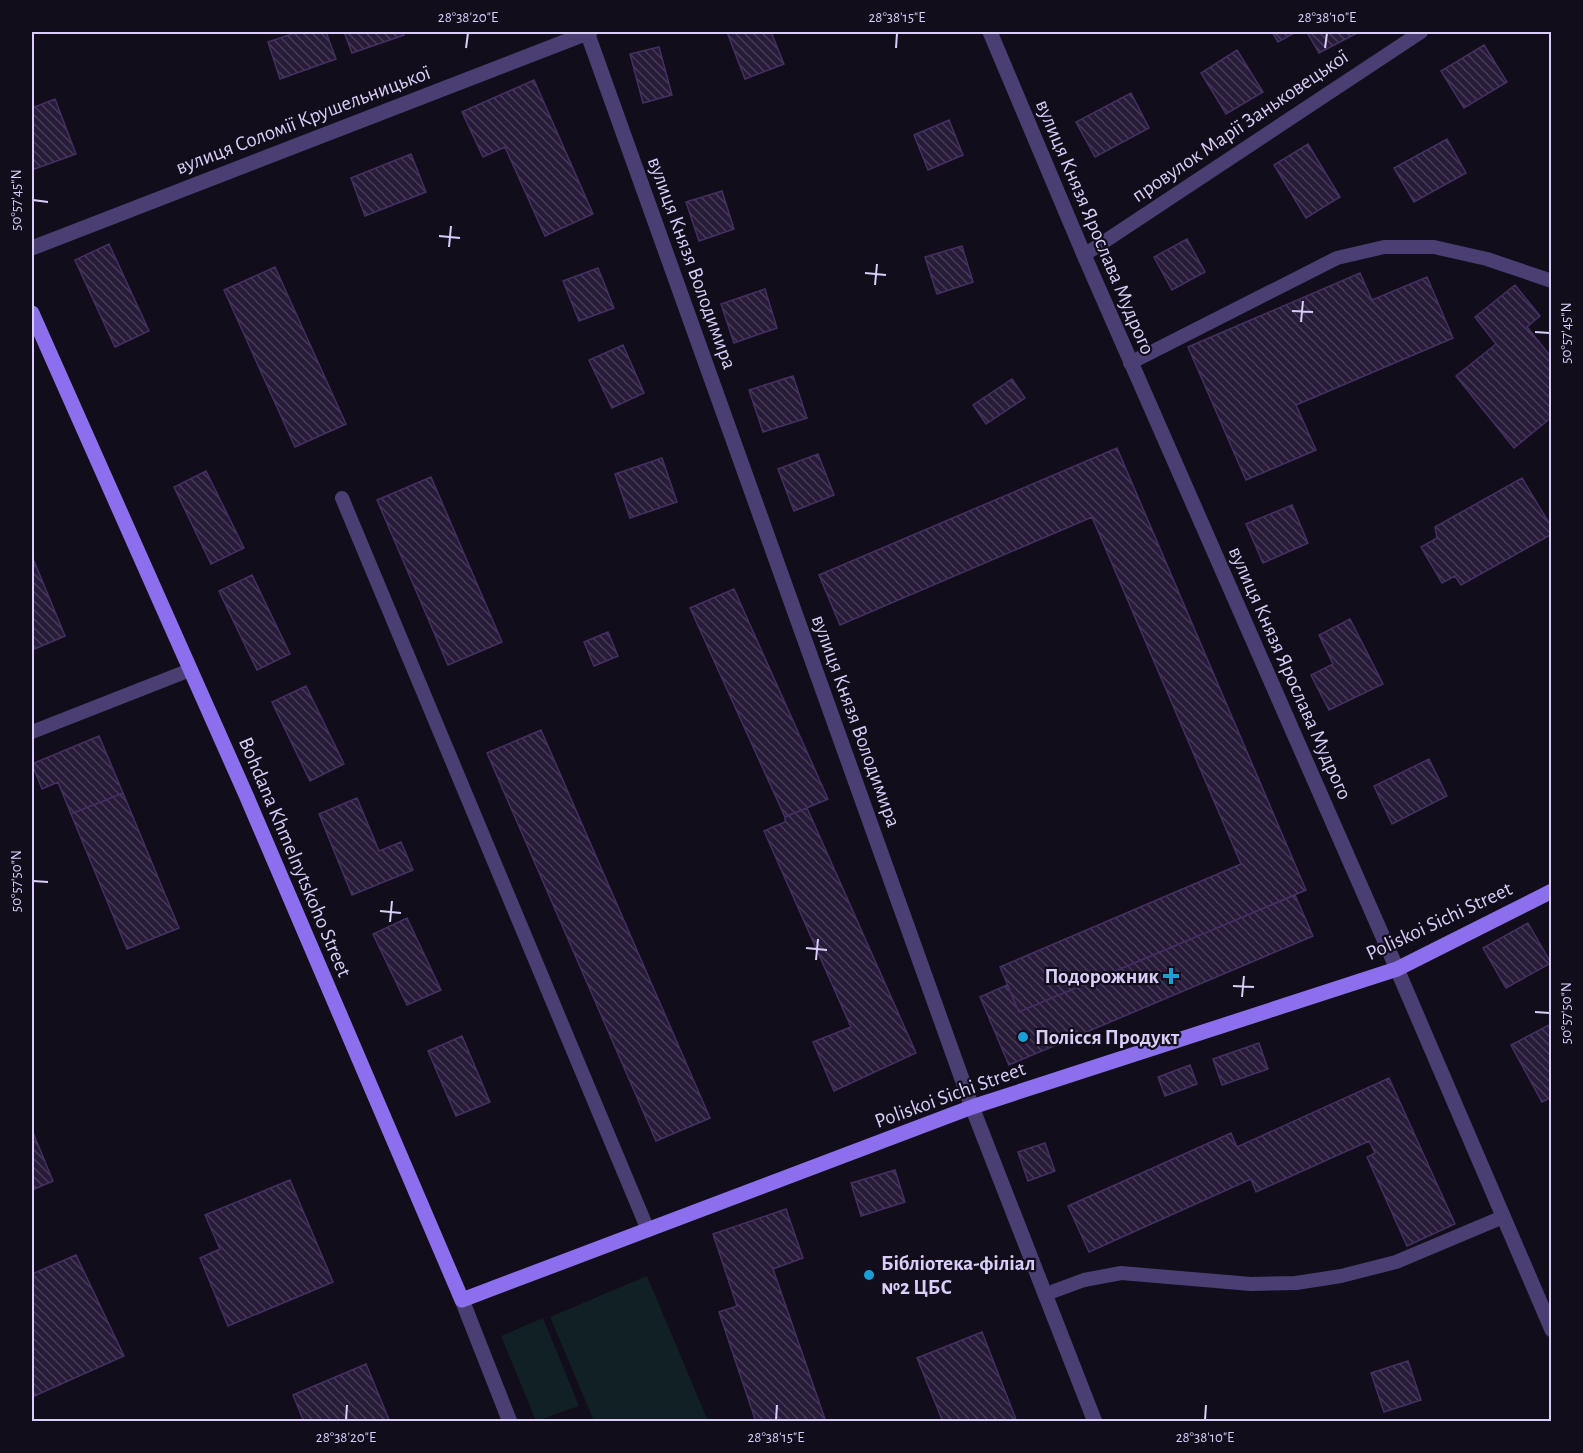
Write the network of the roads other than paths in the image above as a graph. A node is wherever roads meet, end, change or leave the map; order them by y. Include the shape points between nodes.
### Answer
1 (588, 32) edge
2 (990, 32) edge
3 (1421, 32) edge
4 (32, 248) edge
5 (1084, 255) junction
6 (1551, 281) edge
7 (32, 313) edge
8 (1130, 363) junction
9 (342, 498) dead end
10 (190, 670) junction
11 (32, 732) edge
12 (1551, 891) edge
13 (1397, 969) junction
14 (972, 1107) junction
15 (1503, 1217) junction
16 (648, 1230) junction
17 (1046, 1294) junction
18 (462, 1300) junction
19 (1551, 1330) edge
20 (510, 1422) edge
21 (1095, 1422) edge

1 - 4 street, вулиця Соломії Крушельницької
1 - 14 street, вулиця Князя Володимира
2 - 5 street, вулиця Князя Ярослава Мудрого
3 - 5 lane, провулок Марії Заньковецької
5 - 8 street, вулиця Князя Ярослава Мудрого
6 - 8 lane via 1487,259 1434,247 1384,247 1337,258
7 - 10 street, Bohdana Khmelnytskoho Street
8 - 13 street, вулиця Князя Ярослава Мудрого
9 - 16 lane
10 - 11 lane
10 - 18 street, Bohdana Khmelnytskoho Street
12 - 13 street, Poliskoi Sichi Street
13 - 14 street, Poliskoi Sichi Street
13 - 15 street, вулиця Князя Ярослава Мудрого
14 - 16 street, Poliskoi Sichi Street
14 - 17 street, вулиця Князя Володимира
15 - 17 lane via 1396,1262 1341,1276 1251,1284 1121,1273 1084,1280
15 - 19 street, вулиця Князя Ярослава Мудрого
16 - 18 street, Poliskoi Sichi Street
17 - 21 street, вулиця Князя Володимира
18 - 20 street, Bohdana Khmelnytskoho Street

